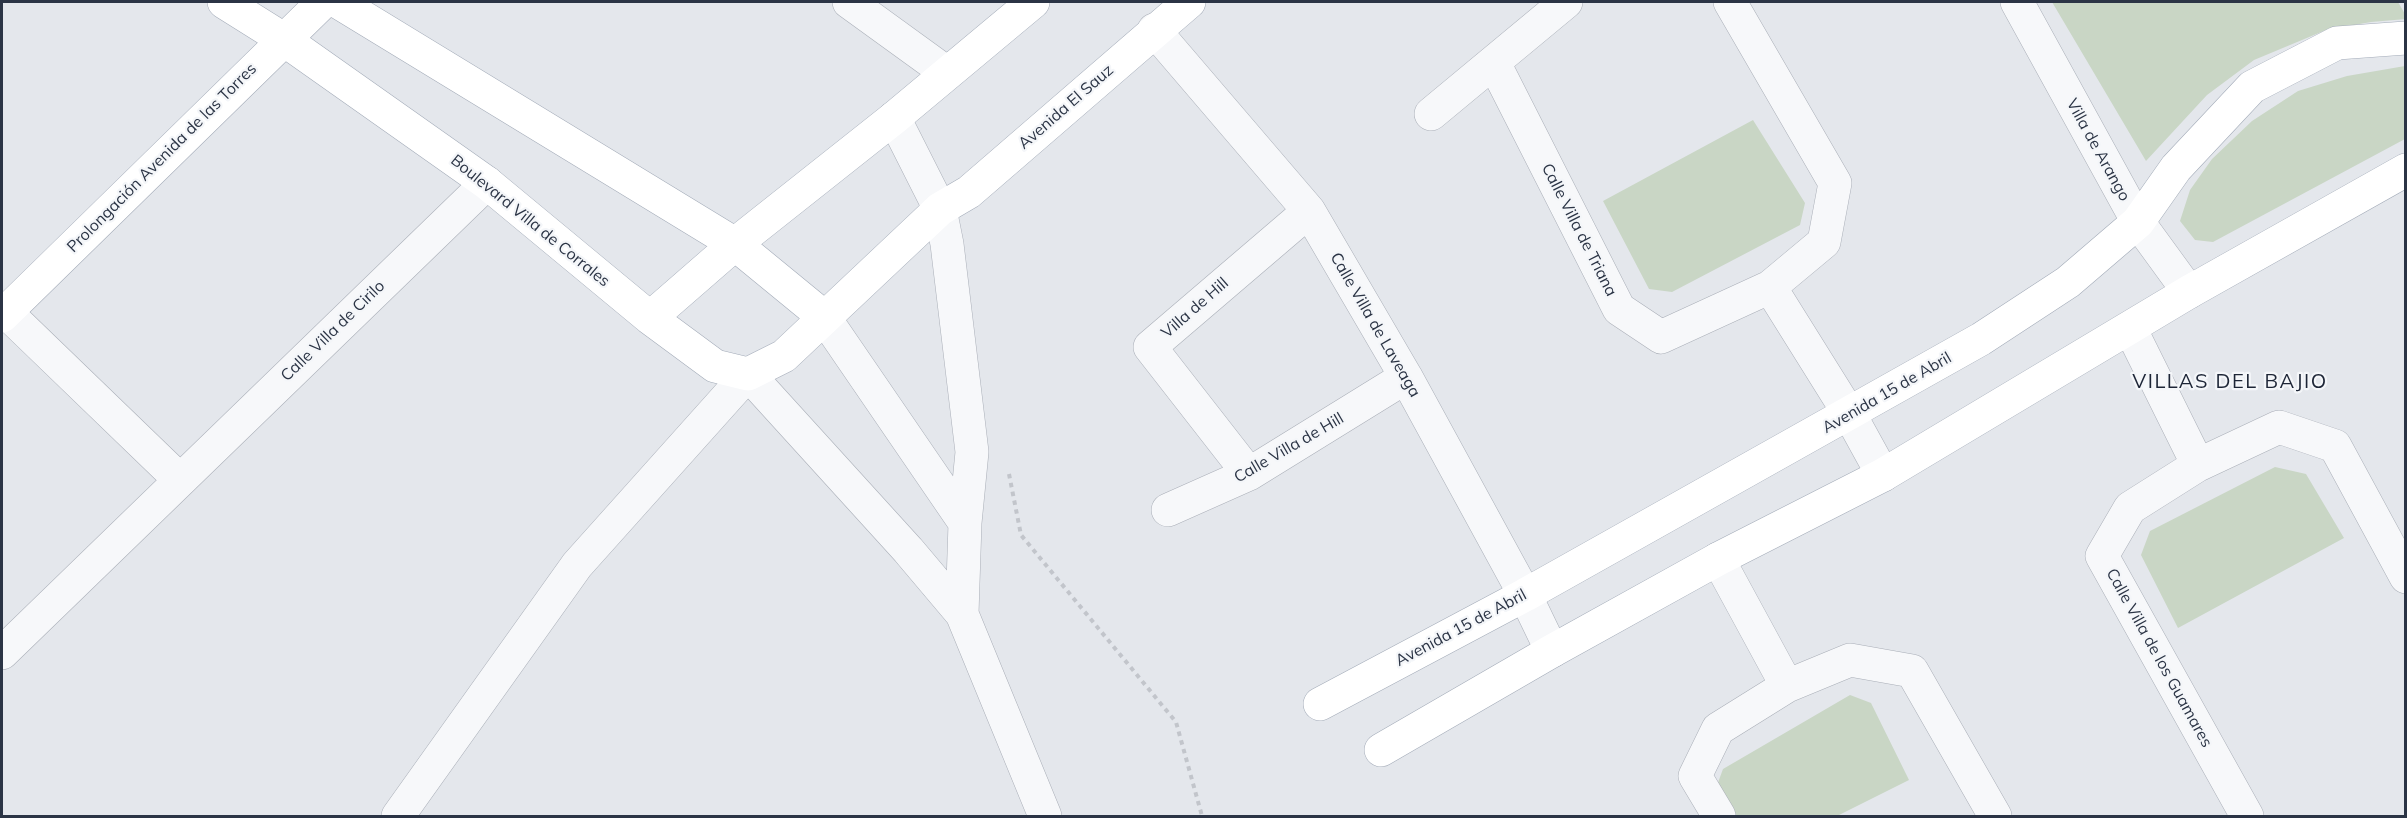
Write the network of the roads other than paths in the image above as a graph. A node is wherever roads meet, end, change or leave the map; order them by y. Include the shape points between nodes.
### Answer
1 (224, 2) edge
2 (323, 2) edge
3 (338, 2) edge
4 (849, 2) edge
5 (1033, 2) edge
6 (1189, 2) edge
7 (1566, 2) edge
8 (1730, 2) edge
9 (2017, 2) edge
10 (1154, 30) junction
11 (2406, 38) edge
12 (283, 39) junction
13 (1494, 63) junction
14 (946, 73) junction
15 (1431, 114) dead end
16 (894, 118) junction
17 (2406, 170) edge
18 (487, 183) junction
19 (940, 209) junction
20 (1309, 211) junction
21 (2138, 222) junction
22 (735, 244) junction
23 (1770, 287) junction
24 (2189, 292) junction
25 (4, 314) edge
26 (824, 317) junction
27 (650, 318) junction
28 (2130, 327) junction
29 (748, 374) junction
30 (1406, 377) junction
31 (1850, 415) junction
32 (2198, 465) junction
33 (1249, 474) junction
34 (1883, 474) junction
35 (180, 480) junction
36 (1168, 510) dead end
37 (965, 523) junction
38 (1718, 559) junction
39 (2406, 577) edge
40 (1525, 595) junction
41 (962, 614) junction
42 (1552, 651) junction
43 (2, 653) edge
44 (1787, 686) junction
45 (1320, 704) dead end
46 (1381, 750) dead end
47 (398, 816) edge
48 (1045, 816) edge
49 (1719, 816) edge
50 (1995, 816) edge
51 (2247, 816) edge

1 - 12 main road, Boulevard Villa de Corrales
2 - 12 main road, Prolongación Avenida de las Torres
3 - 22 main road
4 - 14 street
5 - 14 main road
6 - 10 main road, Avenida El Sauz
7 - 13 street
8 - 23 street, Calle Villa de Triana via 1835,183 1824,242
9 - 21 street, Villa de Arango
10 - 19 main road, Avenida El Sauz via 969,192
10 - 20 street, Calle Villa de Laveaga
11 - 21 main road, Avenida 15 de Abril via 2337,43 2252,87 2176,168
12 - 18 main road, Boulevard Villa de Corrales
12 - 25 main road, Prolongación Avenida de las Torres
13 - 15 street
13 - 23 street, Calle Villa de Triana via 1619,309 1662,337
14 - 16 main road
16 - 19 street
16 - 22 main road
17 - 24 main road
18 - 27 main road, Boulevard Villa de Corrales
18 - 35 street, Calle Villa de Cirilo
19 - 26 main road, Avenida El Sauz
19 - 37 street via 972,452
20 - 30 street, Calle Villa de Laveaga
20 - 33 street, Villa de Hill via 1150,347
21 - 24 street, Villa de Arango
21 - 31 main road, Avenida 15 de Abril via 2068,282 1981,339
22 - 26 main road
22 - 27 main road
23 - 31 street
24 - 28 main road
25 - 35 street
26 - 29 main road, Avenida El Sauz via 784,356
26 - 37 street
27 - 29 main road, Boulevard Villa de Corrales via 715,366
28 - 32 street
28 - 34 main road
29 - 41 street
29 - 47 street via 577,566
30 - 33 street, Calle Villa de Hill
30 - 40 street, Calle Villa de Laveaga
31 - 34 street
31 - 40 main road, Avenida 15 de Abril
32 - 39 street, Calle Villa de los Guamares via 2279,427 2335,446
32 - 51 street, Calle Villa de los Guamares via 2130,508 2102,556
33 - 36 street, Calle Villa de Hill
34 - 38 main road
35 - 43 street, Calle Villa de Cirilo
37 - 41 street
38 - 42 main road
38 - 44 street
40 - 42 street, Calle Villa de Laveaga
40 - 45 main road, Avenida 15 de Abril
41 - 48 street
42 - 46 main road
44 - 49 street via 1718,729 1695,776
44 - 50 street via 1850,660 1912,671

